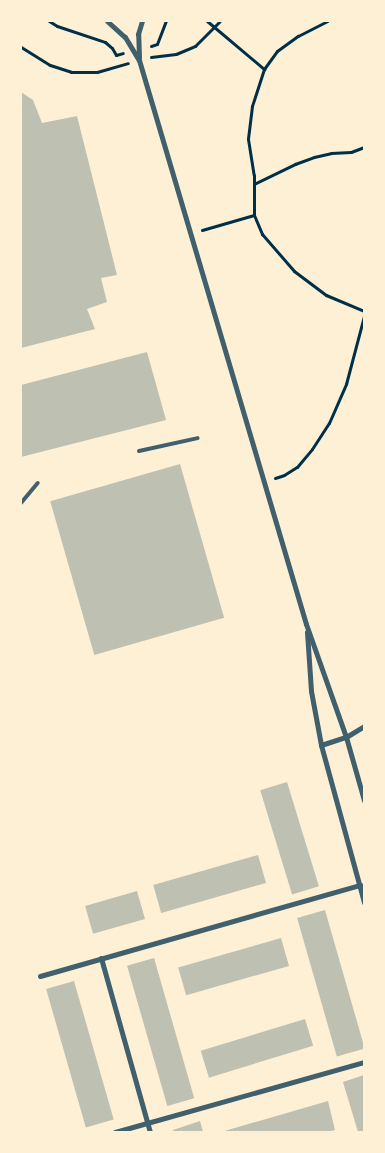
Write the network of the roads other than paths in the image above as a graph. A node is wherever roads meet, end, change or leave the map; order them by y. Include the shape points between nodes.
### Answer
1 (107, 21) edge
2 (142, 21) edge
3 (139, 60) junction
4 (198, 438) dead end
5 (139, 451) dead end
6 (38, 482) dead end
7 (21, 502) edge
8 (306, 624) junction
9 (364, 726) edge
10 (346, 736) junction
11 (321, 745) junction
12 (364, 800) edge
13 (361, 886) edge
14 (364, 902) edge
15 (101, 958) junction
16 (40, 976) dead end
17 (364, 1062) edge
18 (147, 1122) junction
19 (115, 1132) edge
20 (150, 1132) edge

1 - 3 street via 125,37
2 - 3 street via 138,34
3 - 8 street
4 - 5 lane
6 - 7 lane
8 - 10 street
8 - 11 street via 311,691
9 - 10 street
10 - 11 street
10 - 12 street
11 - 13 street
13 - 14 street
13 - 15 street
15 - 16 street
15 - 18 street
17 - 18 street
18 - 19 street
18 - 20 street

